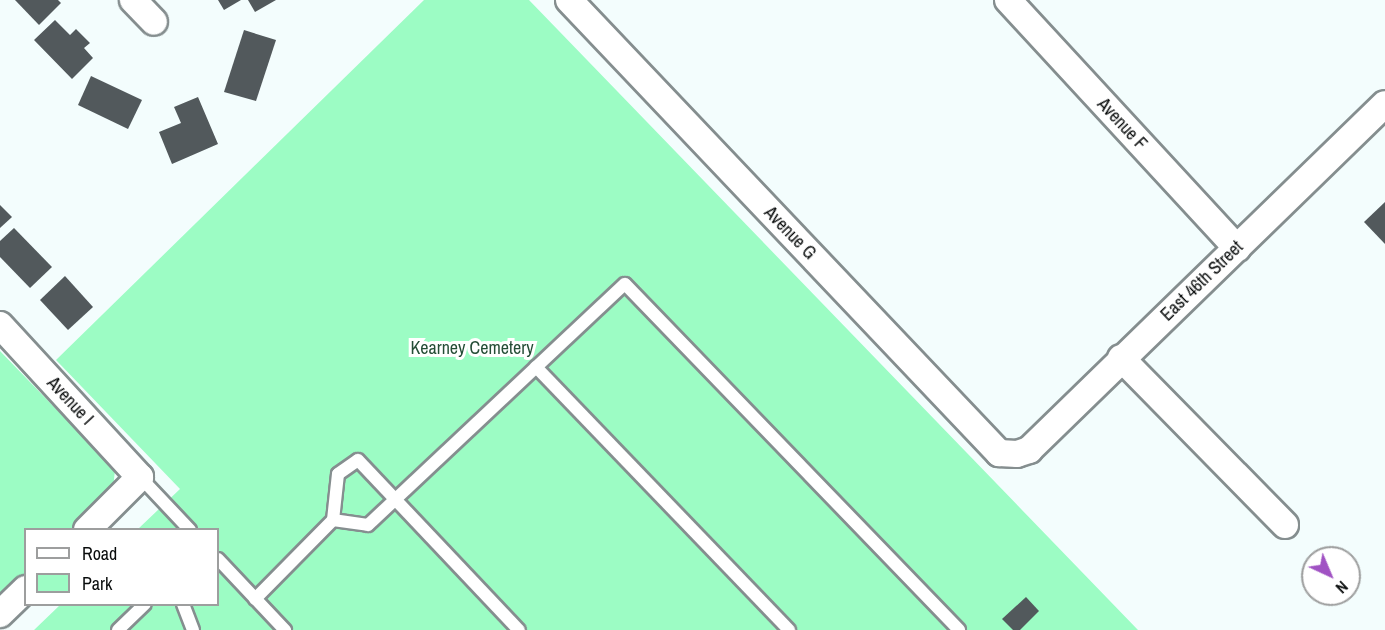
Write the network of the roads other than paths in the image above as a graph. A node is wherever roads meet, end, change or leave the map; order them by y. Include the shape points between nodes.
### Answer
1 (133, 0) edge
2 (569, 0) edge
3 (1008, 0) edge
4 (154, 22) dead end
5 (1385, 104) edge
6 (1237, 248) junction
7 (0, 325) edge
8 (1121, 358) junction
9 (536, 367) junction
10 (1017, 454) joint
11 (140, 477) junction
12 (395, 500) junction
13 (333, 520) junction
14 (1285, 525) dead end
15 (89, 528) edge
16 (188, 528) edge
17 (219, 560) edge
18 (24, 591) edge
19 (255, 598) junction
20 (143, 606) edge
21 (184, 606) edge
22 (0, 614) edge
23 (118, 630) edge
24 (193, 630) edge
25 (285, 630) edge
26 (519, 630) edge
27 (789, 630) edge
28 (959, 630) edge

1 - 4 street
2 - 10 street, Avenue G via 999,453
3 - 6 street, Avenue F
5 - 6 street, East 46th Street
6 - 8 street, East 46th Street
7 - 11 street, Avenue I
8 - 10 street, East 46th Street via 1029,450
8 - 14 street
9 - 12 lane
9 - 27 lane
9 - 28 lane via 625,284
11 - 15 street
11 - 16 lane
12 - 13 lane via 368,525
12 - 13 lane via 357,460 338,474
12 - 26 lane
13 - 19 lane
17 - 19 lane
18 - 22 street
19 - 25 lane
20 - 23 lane
21 - 24 lane

